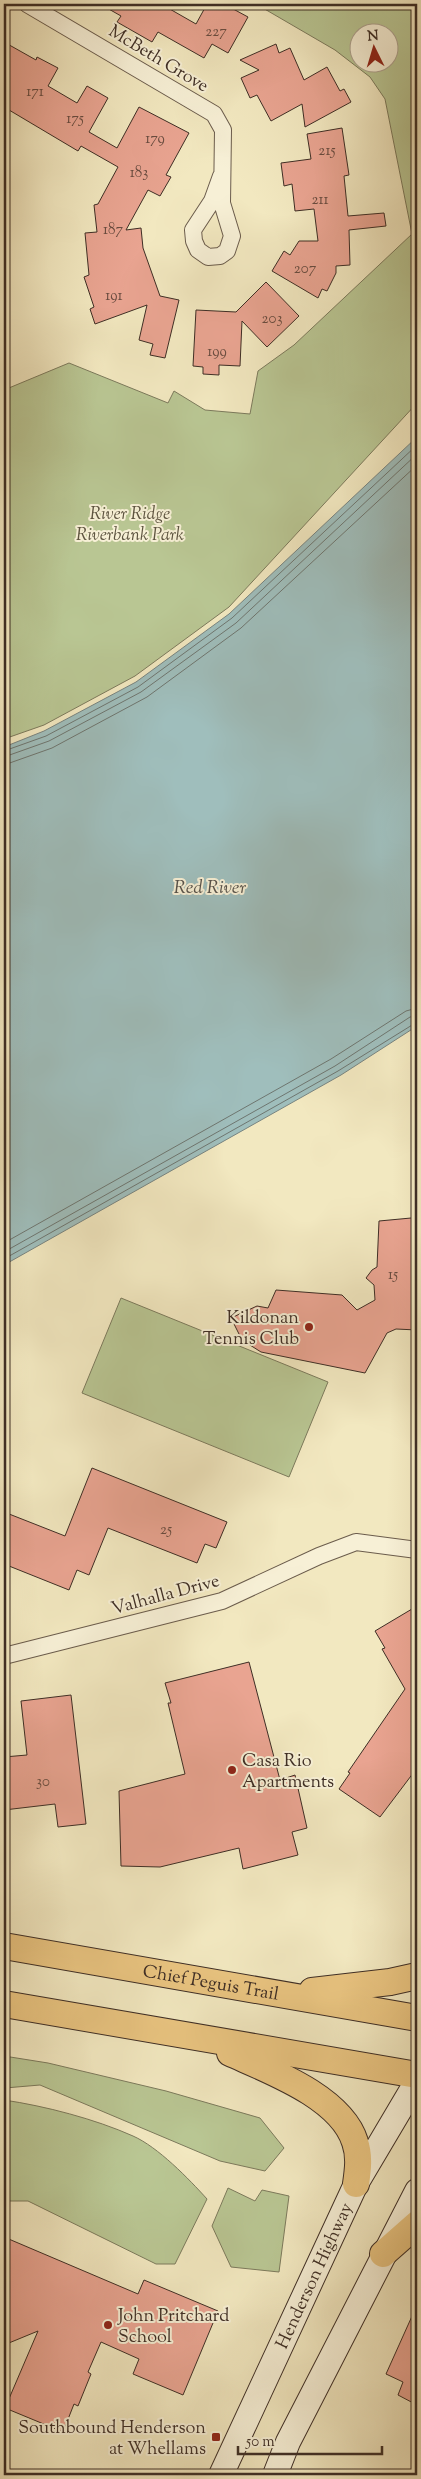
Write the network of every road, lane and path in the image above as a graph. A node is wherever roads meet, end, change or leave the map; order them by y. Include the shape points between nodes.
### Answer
1 (34, 5) edge
2 (221, 176) dead end
3 (417, 1550) edge
4 (4, 1656) edge
5 (4, 1946) edge
6 (417, 1976) edge
7 (283, 1994) junction
8 (4, 2004) edge
9 (417, 2018) edge
10 (198, 2038) junction
11 (417, 2075) edge
12 (417, 2081) edge
13 (356, 2184) junction
14 (417, 2190) edge
15 (417, 2224) edge
16 (383, 2254) junction
17 (221, 2475) edge
18 (275, 2475) edge

1 - 2 street, McBeth Grove via 214,114 223,130
3 - 4 street, Valhalla Drive via 356,1542 222,1602
5 - 7 main road, Chief Peguis Trail
6 - 7 main road
7 - 9 main road, Chief Peguis Trail
8 - 10 main road
10 - 11 main road
10 - 13 main road via 299,2086 337,2113 355,2141 358,2153
12 - 13 main road, Henderson Highway
13 - 17 main road, Henderson Highway
14 - 16 main road
15 - 16 main road
16 - 18 main road via 288,2442

